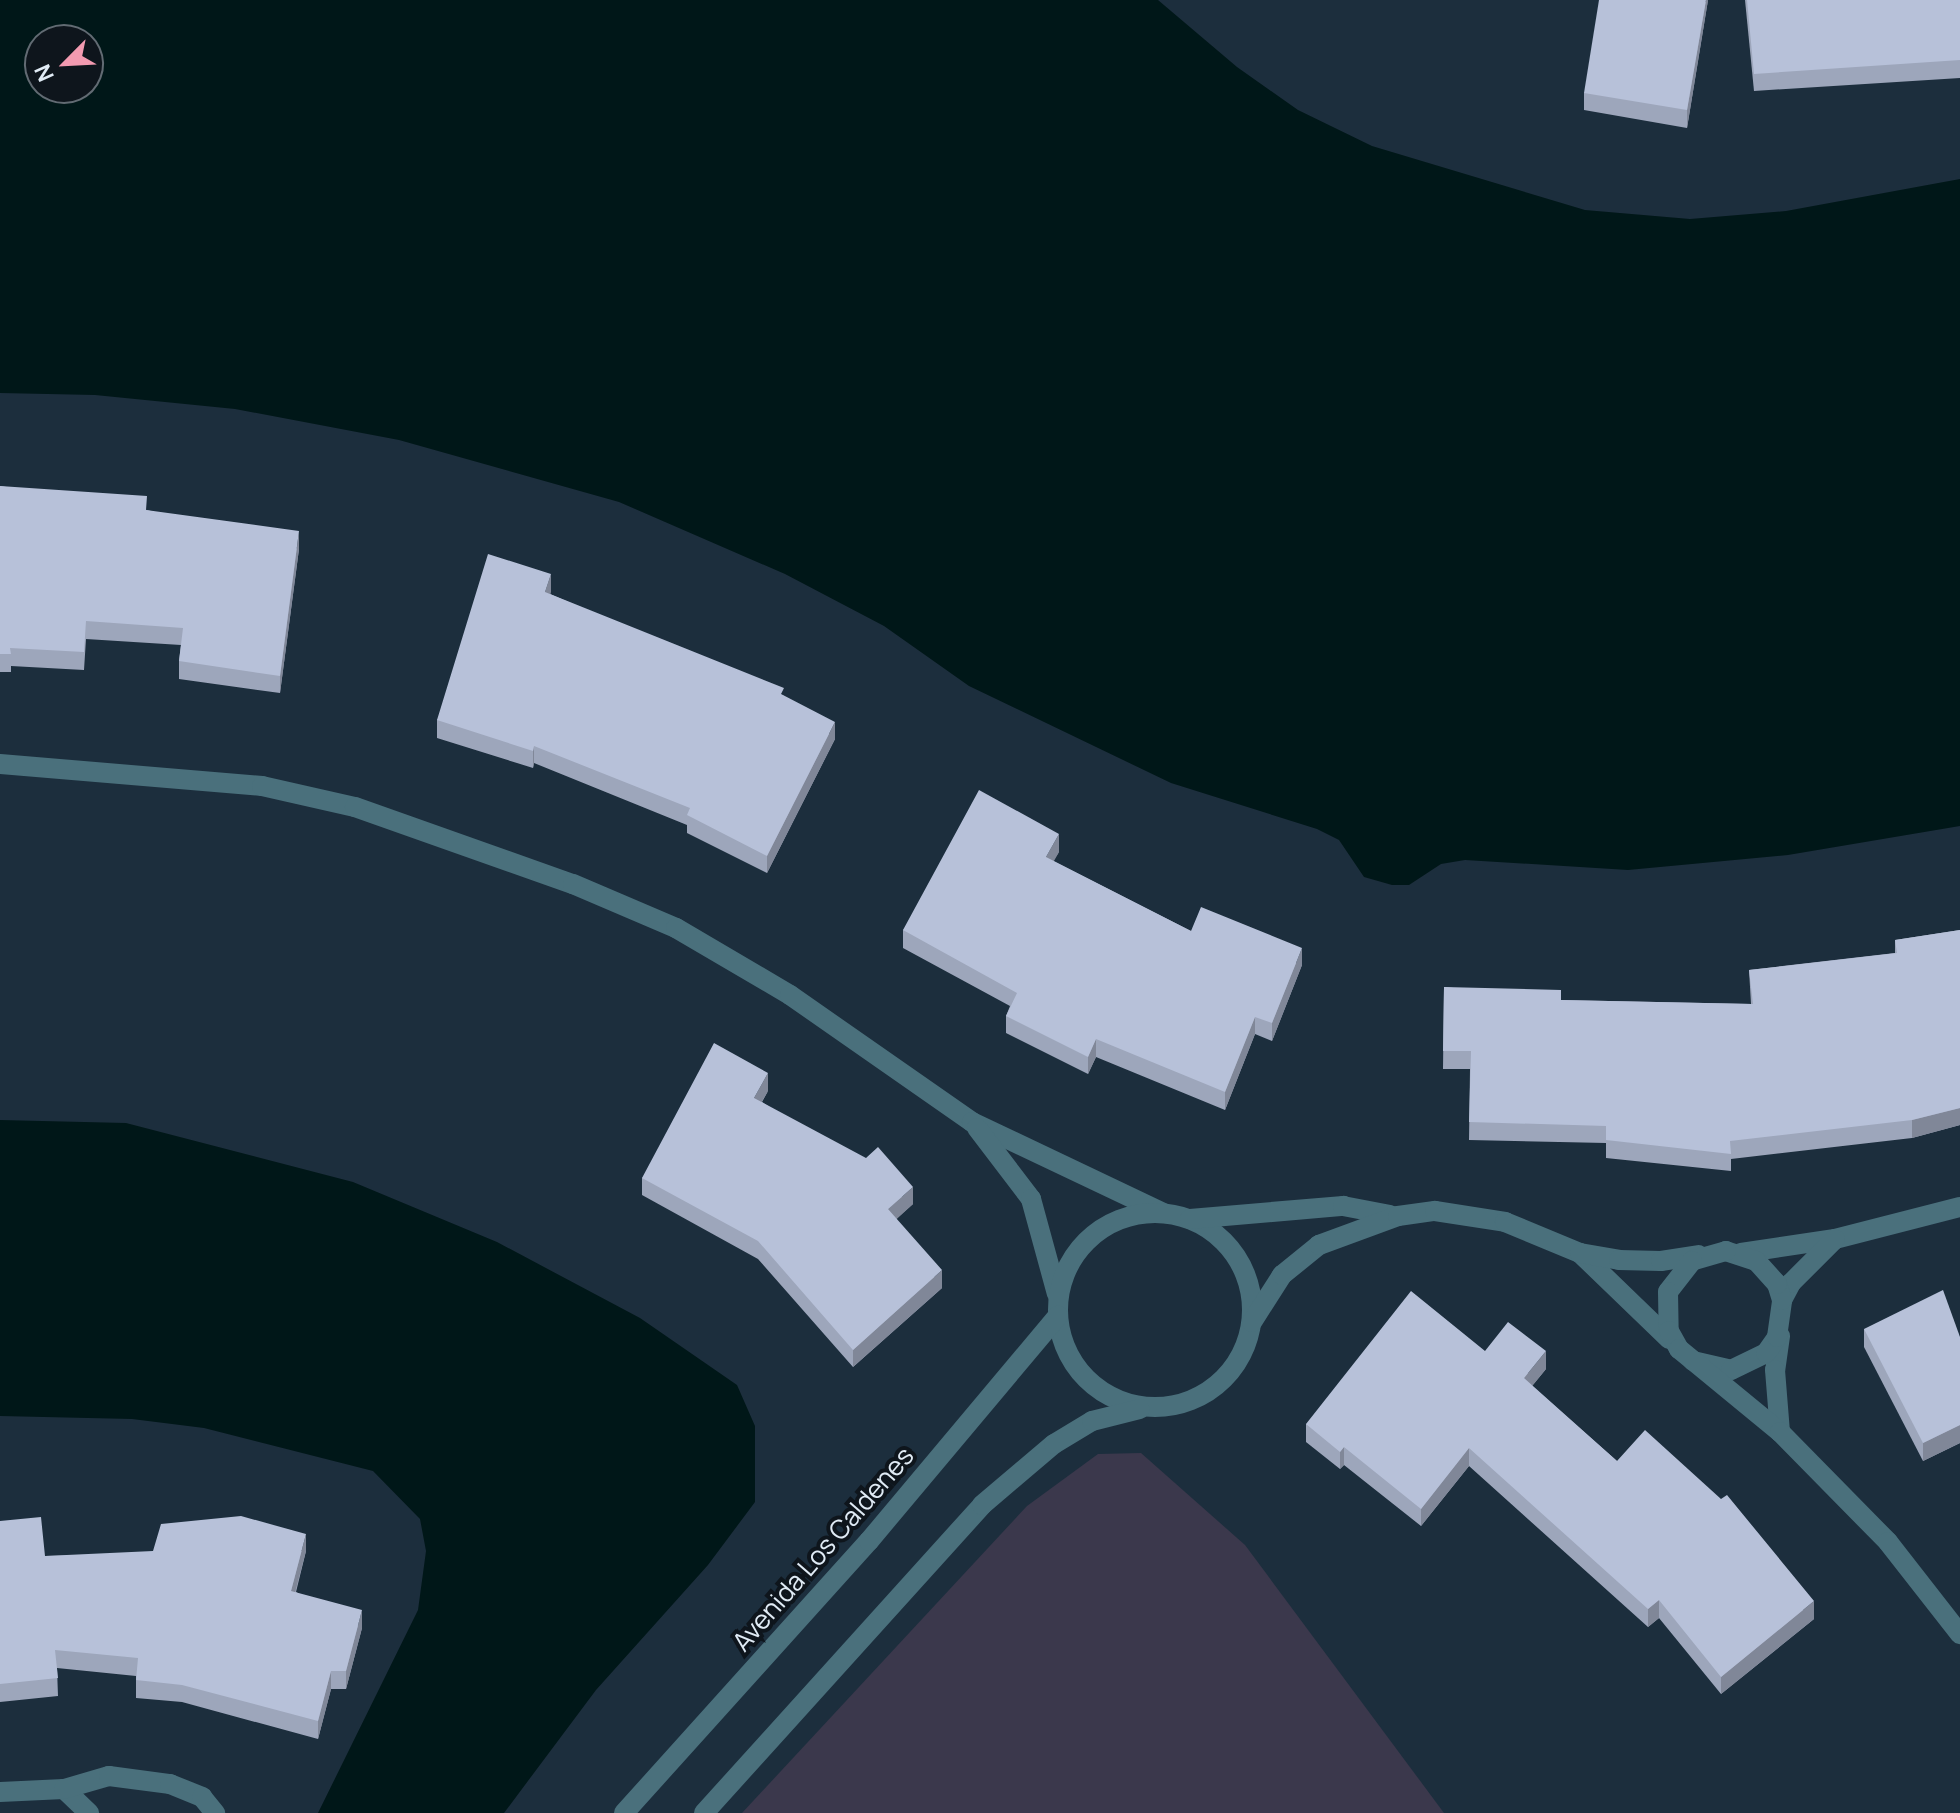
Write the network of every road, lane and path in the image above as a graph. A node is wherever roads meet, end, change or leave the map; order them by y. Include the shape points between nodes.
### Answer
1 (0, 764) edge
2 (972, 1122) junction
3 (1960, 1207) edge
4 (1164, 1213) junction
5 (1398, 1216) junction
6 (1190, 1219) junction
7 (1835, 1239) junction
8 (1580, 1253) junction
9 (1711, 1253) junction
10 (1741, 1253) junction
11 (1058, 1307) junction
12 (1783, 1309) junction
13 (1252, 1322) junction
14 (1686, 1355) junction
15 (1147, 1408) junction
16 (1780, 1432) junction
17 (1960, 1634) edge
18 (64, 1789) junction
19 (0, 1792) edge
20 (89, 1813) edge
21 (215, 1813) edge
22 (624, 1813) edge
23 (704, 1813) edge

1 - 2 street via 262,786 355,807 472,845 676,928 790,995
2 - 4 street
2 - 11 street via 1031,1199
3 - 7 street
4 - 6 street
4 - 11 street via 1135,1214 1106,1226 1083,1244 1066,1269
5 - 6 street via 1343,1206
5 - 8 street via 1435,1211 1505,1222
5 - 13 street via 1319,1245 1282,1275
6 - 13 street via 1218,1236 1239,1260 1251,1290
7 - 10 street
7 - 12 street via 1791,1283
8 - 9 street via 1661,1261
8 - 14 street
9 - 10 street
9 - 14 street via 1677,1274 1668,1292 1667,1322
10 - 12 street via 1768,1271
11 - 15 street via 1063,1343 1096,1388
11 - 22 street, Avenida Los Caldenes via 869,1541
12 - 14 street via 1766,1353 1750,1364 1731,1370
12 - 16 street via 1775,1370
13 - 15 street via 1244,1351 1228,1376 1204,1395 1176,1406
14 - 16 street
15 - 23 street via 1092,1421 1054,1444 982,1505
16 - 17 street via 1888,1542
18 - 19 street
18 - 20 street
18 - 21 street via 109,1776 170,1784 202,1797

